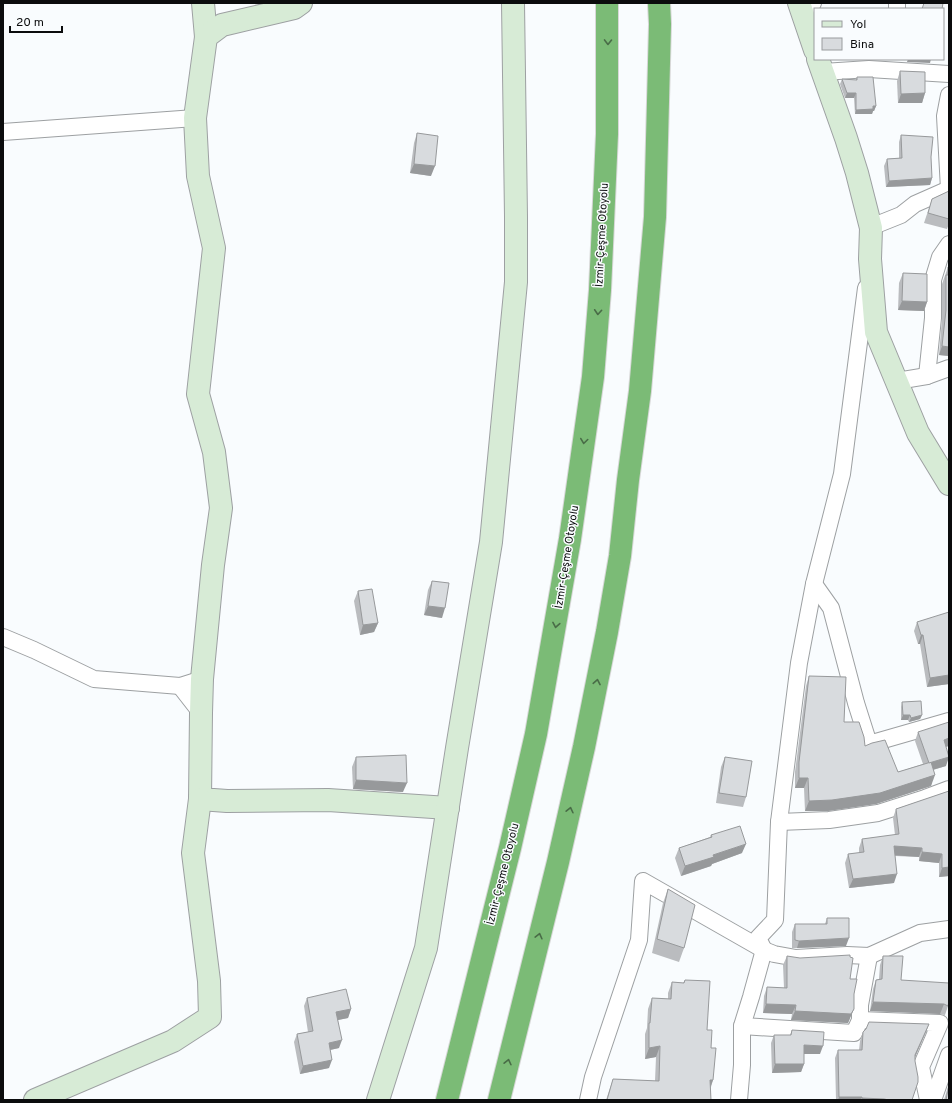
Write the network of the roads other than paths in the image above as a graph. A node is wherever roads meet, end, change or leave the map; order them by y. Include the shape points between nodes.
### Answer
1 (203, 3) edge
2 (301, 3) edge
3 (513, 3) edge
4 (608, 3) edge
5 (659, 3) edge
6 (805, 7) edge
7 (206, 36) junction
8 (814, 46) edge
9 (895, 64) edge
10 (820, 66) edge
11 (949, 74) edge
12 (949, 95) edge
13 (195, 118) junction
14 (3, 132) edge
15 (949, 189) edge
16 (871, 228) junction
17 (949, 244) edge
18 (870, 259) junction
19 (949, 368) edge
20 (927, 376) junction
21 (897, 381) junction
22 (949, 484) edge
23 (814, 584) junction
24 (3, 637) edge
25 (202, 679) junction
26 (180, 686) junction
27 (201, 713) junction
28 (949, 721) edge
29 (949, 789) edge
30 (200, 799) junction
31 (448, 808) junction
32 (779, 822) junction
33 (949, 929) edge
34 (764, 950) junction
35 (869, 956) junction
36 (860, 1020) junction
37 (944, 1025) edge
38 (742, 1026) junction
39 (949, 1055) edge
40 (35, 1100) edge
41 (378, 1100) edge
42 (447, 1100) edge
43 (499, 1100) edge
44 (588, 1100) edge
45 (739, 1100) edge
46 (928, 1100) edge
47 (933, 1100) edge

1 - 7 street
2 - 7 street via 294,8 222,25
3 - 31 street via 516,282 491,542
4 -> 42 highway, İzmir-Çeşme Otoyolu via 607,134 600,290 593,377 570,539 536,734
43 -> 5 highway via 584,747 620,556 640,391 655,217
6 - 8 street
7 - 13 street
9 - 10 street via 869,69
9 - 11 street
10 - 16 street via 846,138
12 - 15 street via 946,116
13 - 14 street
13 - 25 street via 198,176 214,248 198,394 214,452 221,508
15 - 16 street
16 - 18 street
17 - 20 street via 940,257 933,280 934,318
18 - 21 street via 876,332
18 - 23 street via 842,474
19 - 20 street
20 - 21 street
21 - 22 street via 918,433
23 - 28 street via 830,608 869,744
23 - 32 street via 799,663
24 - 26 street via 94,679
25 - 26 street
25 - 27 street
26 - 27 street
27 - 30 street
29 - 32 street via 878,813 829,820
30 - 31 street via 328,800
30 - 40 street via 193,853 209,981 210,1017 173,1041
31 - 41 street via 426,948
32 - 34 street via 775,920 758,938
33 - 35 street via 920,933
34 - 35 street via 796,958
34 - 38 street
34 - 44 street via 643,881 639,940 593,1077
35 - 36 street via 860,1005
36 - 37 street
36 - 38 street via 854,1033
37 - 46 street via 921,1066
38 - 45 street
39 - 47 street

